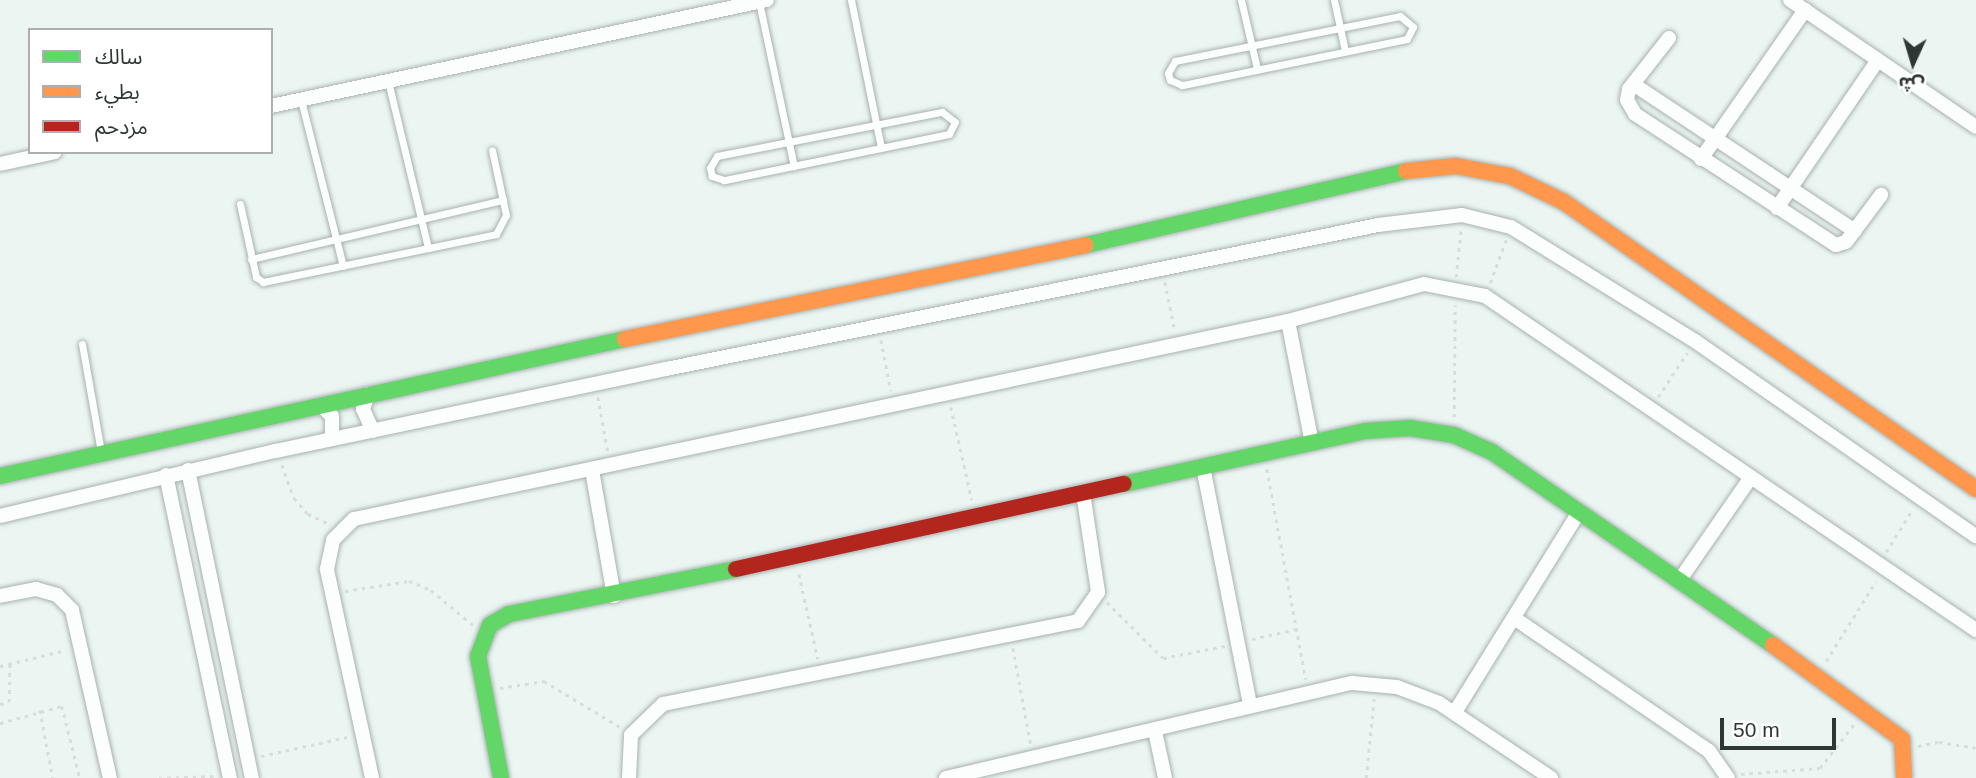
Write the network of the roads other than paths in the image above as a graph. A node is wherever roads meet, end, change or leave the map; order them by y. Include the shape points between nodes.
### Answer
1 (850, 0) edge
2 (1241, 0) edge
3 (1334, 0) edge
4 (1790, 0) edge
5 (763, 1) edge
6 (1805, 10) junction
7 (1340, 28) junction
8 (1669, 38) dead end
9 (1252, 45) junction
10 (1345, 51) junction
11 (1878, 60) junction
12 (1257, 69) junction
13 (388, 81) junction
14 (1633, 84) junction
15 (301, 100) junction
16 (273, 106) edge
17 (877, 124) junction
18 (1976, 127) edge
19 (1716, 139) junction
20 (789, 142) junction
21 (881, 148) junction
22 (492, 150) dead end
23 (46, 154) edge
24 (1701, 159) junction
25 (0, 164) edge
26 (794, 166) junction
27 (1790, 188) junction
28 (1881, 195) dead end
29 (503, 200) junction
30 (240, 204) dead end
31 (1777, 208) junction
32 (421, 219) junction
33 (1855, 231) junction
34 (336, 239) junction
35 (428, 248) junction
36 (251, 258) junction
37 (343, 266) junction
38 (1288, 321) junction
39 (82, 344) dead end
40 (368, 394) junction
41 (320, 405) junction
42 (373, 430) junction
43 (332, 439) junction
44 (1312, 443) junction
45 (101, 453) junction
46 (1202, 467) junction
47 (188, 470) junction
48 (592, 470) junction
49 (166, 475) junction
50 (0, 476) edge
51 (1751, 477) junction
52 (1976, 489) edge
53 (1083, 493) junction
54 (1579, 512) junction
55 (0, 516) edge
56 (1976, 536) edge
57 (1679, 581) junction
58 (0, 596) edge
59 (614, 596) junction
60 (1514, 618) junction
61 (1976, 630) edge
62 (1250, 705) junction
63 (1455, 712) junction
64 (1155, 730) junction
65 (1727, 776) edge
66 (110, 778) edge
67 (230, 778) edge
68 (252, 778) edge
69 (372, 778) edge
70 (501, 778) edge
71 (629, 778) edge
72 (946, 778) edge
73 (1165, 778) edge
74 (1551, 778) edge
75 (1904, 778) edge

1 - 17 lane
2 - 9 lane
3 - 7 lane
4 - 6 street
5 - 13 street
5 - 20 lane
6 - 11 street
6 - 19 street
7 - 9 lane
7 - 10 lane
7 - 10 lane via 1400,16 1413,27 1407,39
8 - 14 street
9 - 12 lane
9 - 12 lane via 1175,61 1168,73 1170,80 1182,85
10 - 12 lane
11 - 18 street
11 - 27 street
13 - 15 street
13 - 32 lane
14 - 19 street
14 - 24 street via 1629,108
15 - 16 street
15 - 34 lane
17 - 20 lane
17 - 21 lane
17 - 21 lane via 942,112 955,122 949,134
19 - 24 street
19 - 27 street
20 - 26 lane
20 - 26 lane via 717,156 710,168 712,176 724,180
21 - 26 lane
22 - 29 lane
23 - 25 street
24 - 31 street
27 - 31 street
27 - 33 street
28 - 33 street
29 - 32 lane
29 - 35 lane via 506,221 496,234
30 - 36 lane
31 - 33 street via 1836,245 1846,242
32 - 34 lane
32 - 35 lane
34 - 36 lane
34 - 37 lane
35 - 37 lane
36 - 37 lane via 263,282
38 - 44 street
38 - 48 street
38 - 51 street via 1394,289 1455,286 1485,296
39 - 45 lane
40 - 41 street
40 - 42 street via 363,410
40 - 52 street via 1145,233 1400,172 1456,166 1510,176 1564,202
41 - 43 street via 332,416
41 - 45 street
42 - 43 street
42 - 56 street via 1378,225 1462,215 1510,227 1695,341
43 - 47 street
44 - 46 street
44 - 54 street via 1387,428 1454,435 1492,452
45 - 50 street
46 - 53 street
46 - 62 street
47 - 49 street
47 - 68 street
48 - 59 street
48 - 69 street via 354,519 342,528 328,554 331,594
49 - 55 street
49 - 67 street
51 - 57 street
51 - 61 street
53 - 59 street
53 - 71 street via 1098,592 1078,621 663,704 631,735
54 - 57 street
54 - 60 street
57 - 75 street via 1893,728 1905,752
58 - 66 street via 36,589 57,595 72,610
59 - 70 street via 509,614 484,634 478,656
60 - 63 street
60 - 65 street via 1709,751
62 - 63 street via 1308,690 1375,683 1419,694
62 - 64 street
63 - 74 street
64 - 72 street
64 - 73 street

